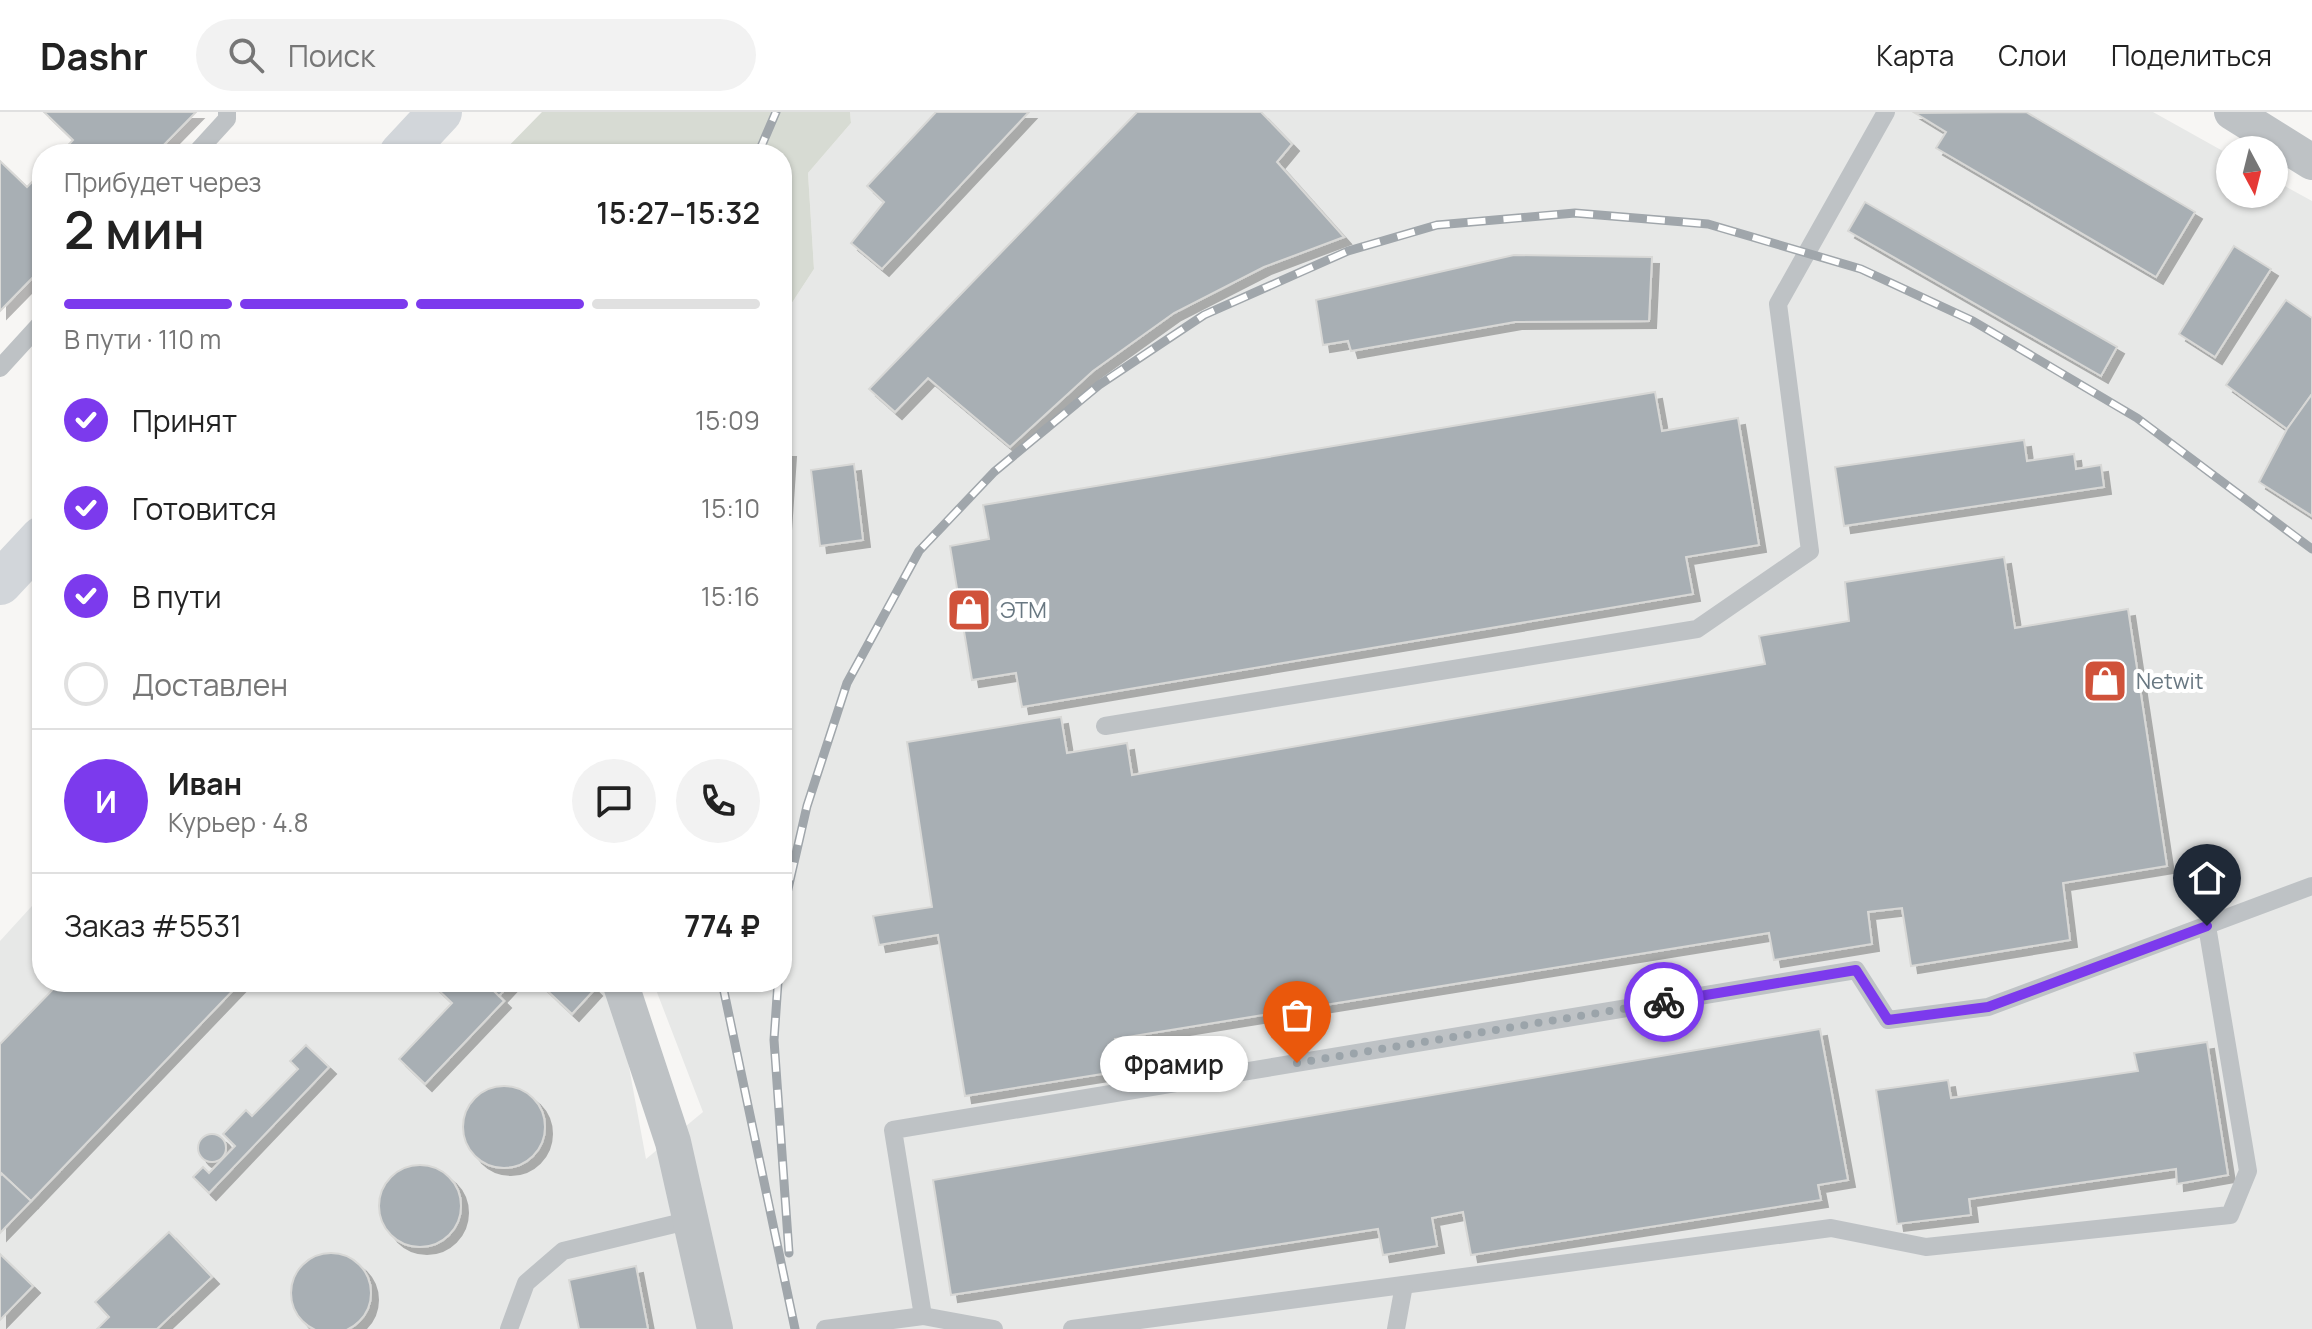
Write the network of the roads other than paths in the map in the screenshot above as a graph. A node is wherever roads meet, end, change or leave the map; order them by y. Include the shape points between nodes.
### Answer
1 (227, 112) edge
2 (440, 112) edge
3 (1886, 112) edge
4 (2232, 112) edge
5 (204, 144) edge
6 (410, 144) edge
7 (2312, 162) edge
8 (32, 333) edge
9 (0, 368) edge
10 (32, 549) edge
11 (0, 583) edge
12 (1105, 726) dead end
13 (2312, 886) edge
14 (2207, 926) junction
15 (623, 992) edge
16 (691, 1220) junction
17 (1404, 1285) junction
18 (923, 1316) junction
19 (879, 1326) edge
20 (509, 1329) edge
21 (715, 1329) edge
22 (825, 1329) edge
23 (994, 1329) edge
24 (1072, 1329) edge
25 (1396, 1329) edge

1 - 5 lane via 227,119
2 - 6 main road
3 - 12 lane via 1778,304 1810,551 1697,629
4 - 7 street
8 - 9 lane
10 - 11 main road
13 - 14 lane
14 - 17 lane via 2248,1171 2230,1215 1926,1247 1831,1228
14 - 18 lane via 1988,1007 1888,1020 1856,970 893,1130
15 - 16 street via 673,1142
16 - 20 lane via 563,1251 526,1283
16 - 21 street
17 - 24 lane
17 - 25 lane
18 - 19 lane
18 - 23 lane
19 - 22 lane

